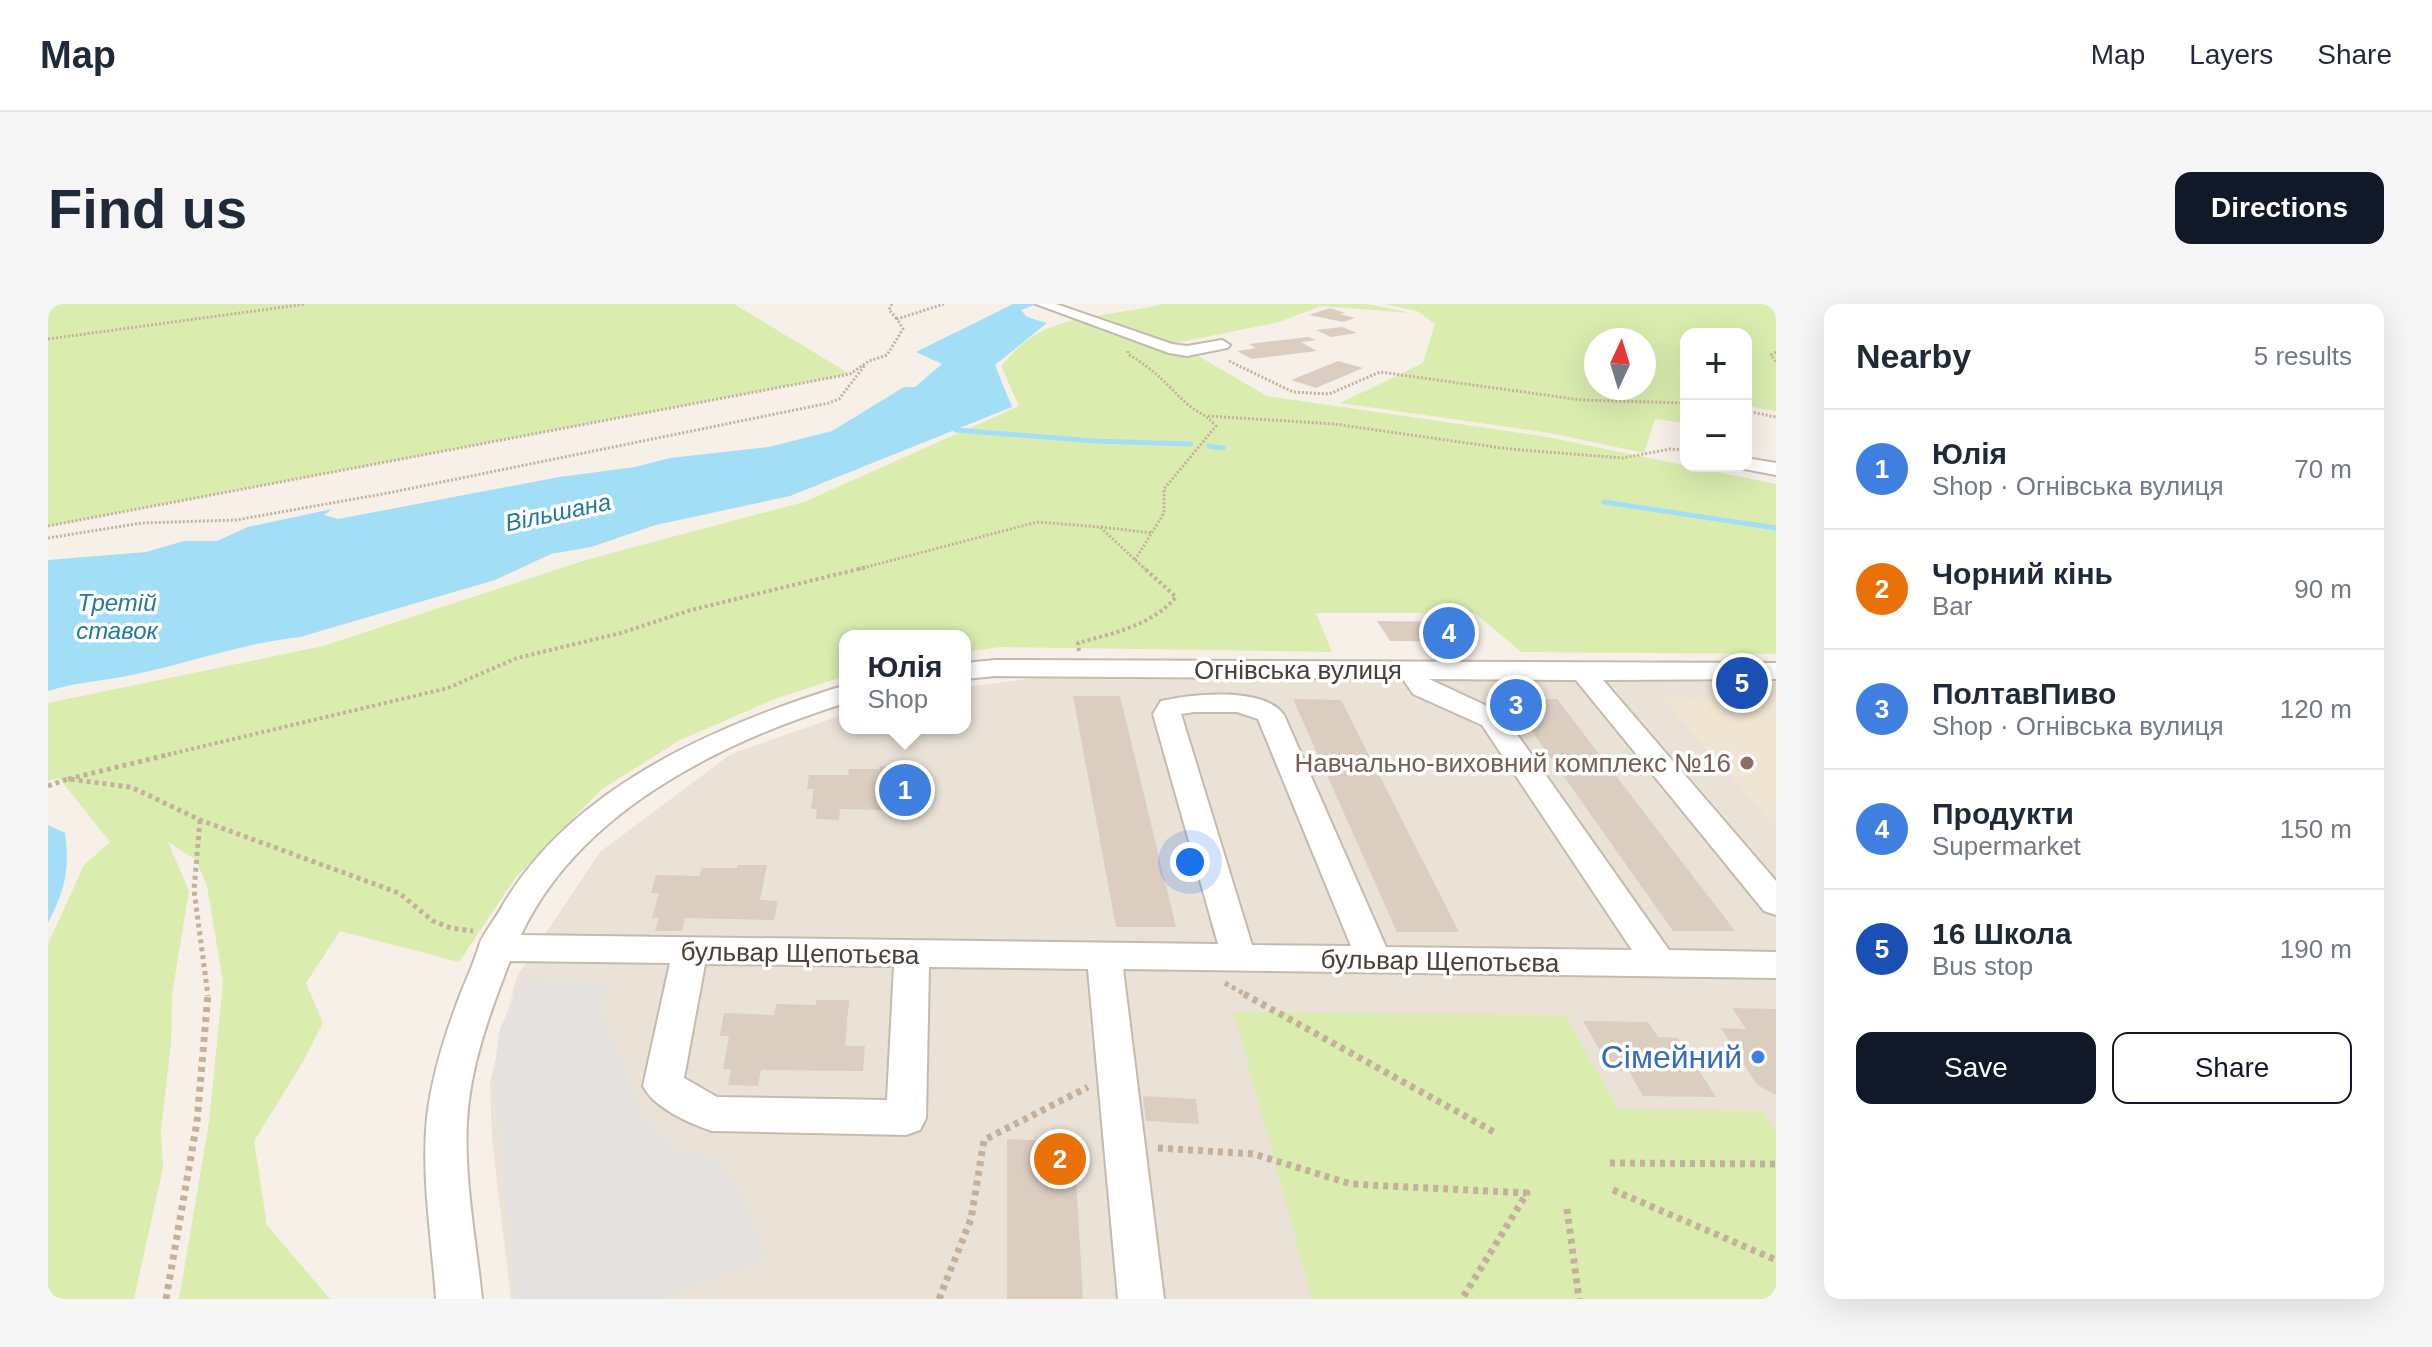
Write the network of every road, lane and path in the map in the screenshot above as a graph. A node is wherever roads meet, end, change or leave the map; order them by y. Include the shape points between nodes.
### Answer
1 (306, 304) edge
2 (892, 304) edge
3 (944, 304) edge
4 (1043, 304) edge
5 (897, 319) junction
6 (1129, 335) junction
7 (48, 339) edge
8 (1222, 345) dead end
9 (1202, 350) junction
10 (1776, 352) edge
11 (869, 361) junction
12 (1776, 362) edge
13 (1680, 403) edge
14 (1752, 412) edge
15 (1208, 416) junction
16 (1776, 417) edge
17 (1752, 448) edge
18 (1680, 451) edge
19 (1776, 451) edge
20 (1752, 465) edge
21 (1776, 469) edge
22 (48, 526) edge
23 (1100, 527) junction
24 (1152, 533) junction
25 (48, 538) edge
26 (1135, 560) junction
27 (1081, 668) junction
28 (1204, 669) junction
29 (971, 670) edge
30 (1411, 671) junction
31 (1776, 671) edge
32 (1583, 672) junction
33 (839, 696) edge
34 (1216, 704) junction
35 (68, 779) junction
36 (48, 786) edge
37 (200, 820) junction
38 (1776, 903) edge
39 (486, 940) junction
40 (690, 951) junction
41 (912, 954) junction
42 (1104, 957) junction
43 (1179, 957) junction
44 (1239, 958) junction
45 (1374, 960) junction
46 (1659, 963) junction
47 (1776, 965) edge
48 (1117, 1072) junction
49 (1494, 1132) dead end
50 (1125, 1146) junction
51 (1610, 1163) dead end
52 (1776, 1164) edge
53 (1613, 1190) dead end
54 (1567, 1209) dead end
55 (1776, 1260) edge
56 (166, 1299) edge
57 (459, 1299) edge
58 (939, 1299) edge
59 (1141, 1299) edge
60 (1462, 1299) edge
61 (1579, 1299) edge

1 - 7 path
2 - 5 path via 889,310
3 - 5 path
4 - 6 street
5 - 11 path via 903,329 887,355
6 - 9 street via 1169,348
6 - 15 path via 1128,354 1158,372 1189,406
8 - 9 street
9 - 13 path via 1293,392 1329,394 1380,372 1581,400
10 - 12 path via 1771,355
11 - 22 path via 850,374
11 - 25 path via 839,399 829,403 236,520 142,523
14 - 16 path
15 - 18 path via 1334,424 1608,457
15 - 24 path via 1216,426 1164,489 1164,513
17 - 19 street
20 - 21 street
23 - 24 path
23 - 26 path
23 - 35 path via 1037,522 517,658 448,688
24 - 26 path
26 - 27 path via 1176,597 1168,608 1136,624 1078,643
27 - 28 street, Огнівська вулиця
27 - 29 street, Огнівська вулиця
28 - 30 street, Огнівська вулиця
28 - 34 street
30 - 32 street, Огнівська вулиця
30 - 46 street via 1422,688 1492,719
31 - 32 street, Огнівська вулиця
32 - 38 street
33 - 39 street via 795,709 698,752 621,800 586,829
34 - 44 street via 1184,704 1171,707 1167,714
34 - 45 street via 1248,705 1270,715
35 - 36 path
35 - 37 path via 131,787
37 - 39 path via 399,893 433,921
37 - 56 path via 194,890 208,1021 197,1122
39 - 40 street, бульвар Щепотьєва
39 - 57 street via 446,1133
40 - 41 street, бульвар Щепотьєва
40 - 41 street via 663,1086 712,1114 906,1118
41 - 42 street, бульвар Щепотьєва
42 - 43 street, бульвар Щепотьєва
42 - 48 street
43 - 44 street, бульвар Щепотьєва
43 - 49 path
44 - 45 street, бульвар Щепотьєва
45 - 46 street, бульвар Щепотьєва
46 - 47 street, бульвар Щепотьєва
48 - 50 street
48 - 58 path via 984,1140 971,1219
50 - 59 street
50 - 60 path via 1254,1154 1351,1184 1527,1193
51 - 52 path
53 - 55 path
54 - 61 path

